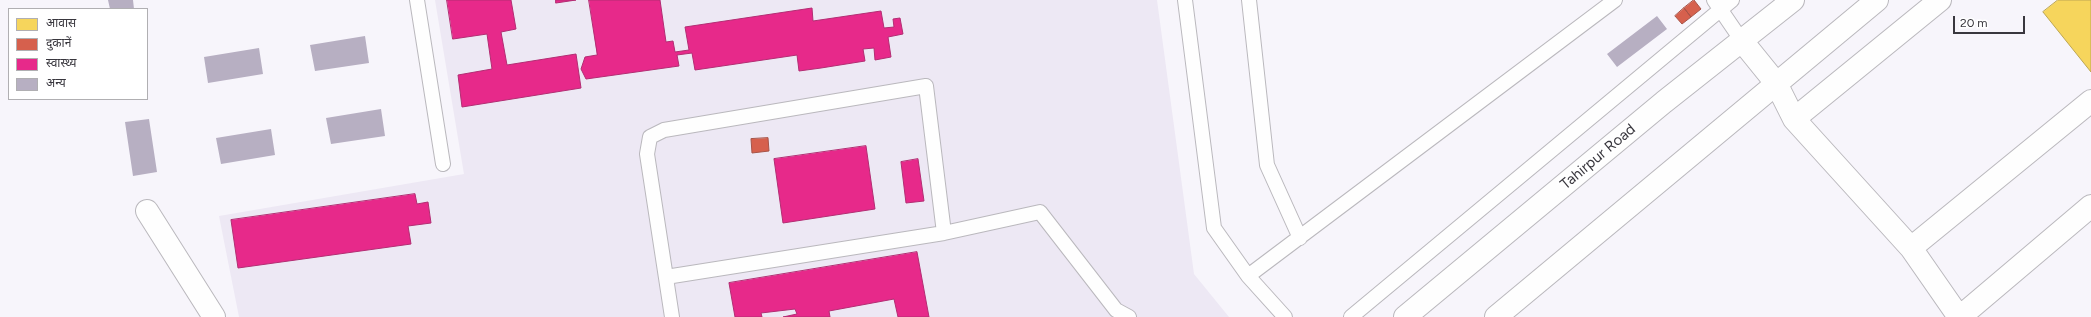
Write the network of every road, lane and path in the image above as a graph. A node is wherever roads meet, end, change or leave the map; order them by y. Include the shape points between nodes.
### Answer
1 (417, 0) edge
2 (1188, 0) edge
3 (1249, 0) edge
4 (1615, 0) edge
5 (1732, 0) edge
6 (1792, 0) edge
7 (1878, 0) edge
8 (1940, 0) edge
9 (1717, 5) edge
10 (1742, 41) junction
11 (1776, 83) junction
12 (2091, 101) edge
13 (1794, 119) junction
14 (442, 164) dead end
15 (2091, 206) edge
16 (147, 211) dead end
17 (944, 233) junction
18 (1300, 238) junction
19 (1911, 248) junction
20 (1248, 276) junction
21 (666, 277) junction
22 (214, 317) edge
23 (672, 317) edge
24 (1129, 317) edge
25 (1285, 317) edge
26 (1351, 317) edge
27 (1405, 317) edge
28 (1496, 317) edge
29 (1960, 317) edge

1 - 14 lane
2 - 20 lane via 1214,228
3 - 18 lane via 1267,165
4 - 18 lane
5 - 9 lane
6 - 10 main road, Tahirpur Road
7 - 11 main road
8 - 13 main road
9 - 10 lane
9 - 26 lane
10 - 11 main road
10 - 27 main road, Tahirpur Road via 1664,102
11 - 13 main road
11 - 28 main road
12 - 19 main road
13 - 19 main road
15 - 29 main road
16 - 22 main road
17 - 21 lane
17 - 21 lane via 926,86 664,130 650,137 648,154
17 - 24 lane via 1040,212 1116,310
18 - 20 lane
19 - 29 main road
20 - 25 lane
21 - 23 lane

